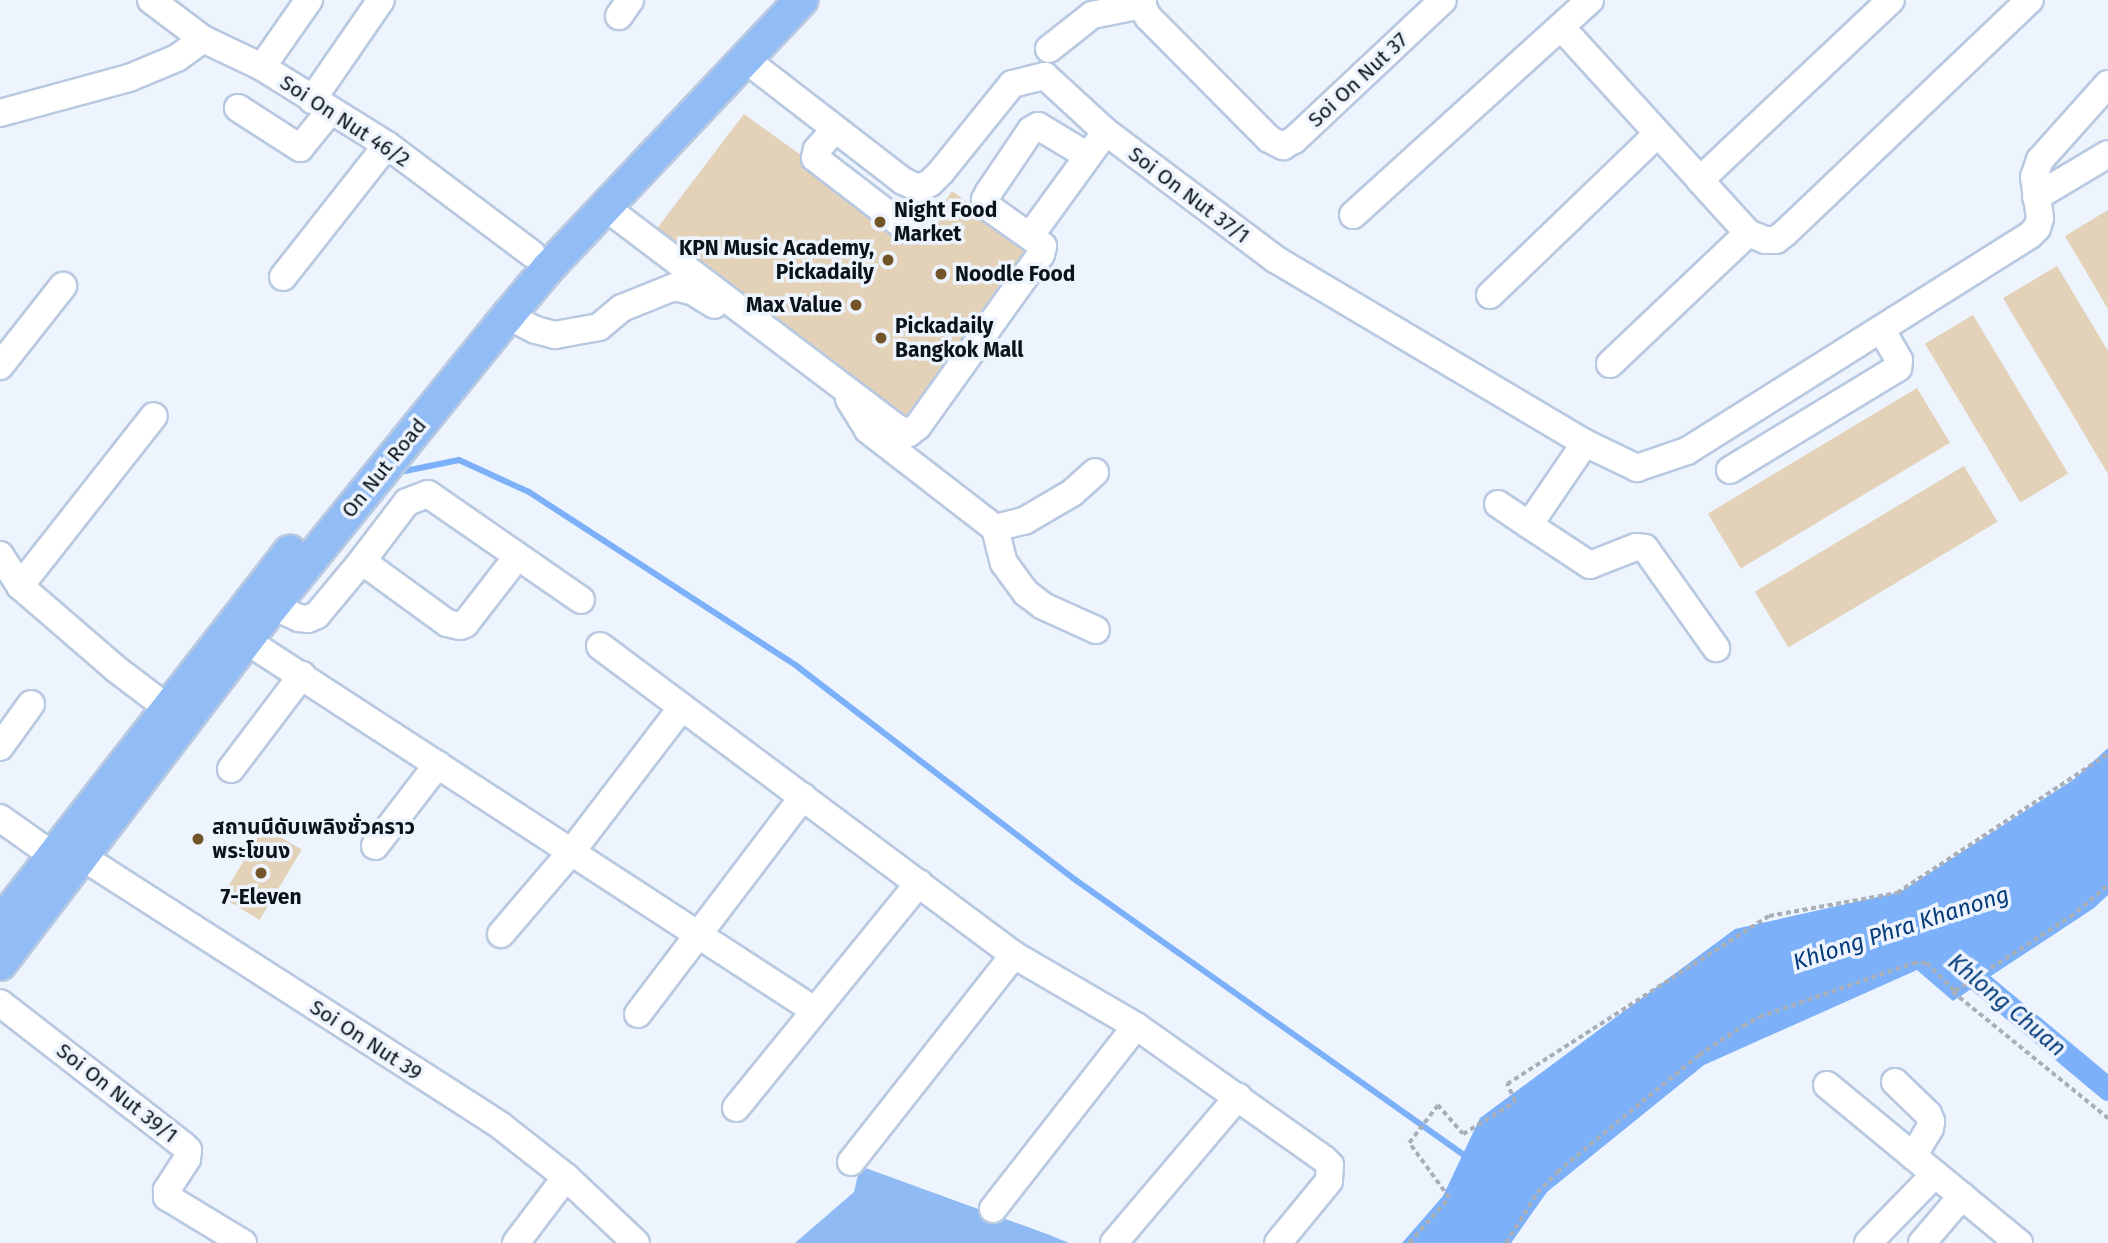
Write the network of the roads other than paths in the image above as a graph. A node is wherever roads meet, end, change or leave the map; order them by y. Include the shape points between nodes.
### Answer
1 (151, 0) edge
2 (309, 0) edge
3 (382, 0) edge
4 (772, 0) edge
5 (801, 0) edge
6 (1443, 0) edge
7 (1590, 0) edge
8 (1891, 0) edge
9 (2030, 0) edge
10 (1143, 3) edge
11 (1561, 27) junction
12 (203, 39) junction
13 (1049, 49) dead end
14 (745, 60) junction
15 (262, 68) junction
16 (2108, 84) edge
17 (321, 106) junction
18 (238, 108) dead end
19 (0, 113) edge
20 (835, 130) junction
21 (1106, 132) junction
22 (1656, 135) junction
23 (387, 145) junction
24 (2108, 154) edge
25 (1088, 156) junction
26 (1700, 180) junction
27 (2036, 197) junction
28 (605, 207) junction
29 (1353, 215) dead end
30 (909, 230) dead end
31 (1748, 233) junction
32 (1030, 236) junction
33 (540, 261) junction
34 (283, 277) dead end
35 (63, 286) dead end
36 (1490, 295) dead end
37 (508, 316) junction
38 (1882, 330) junction
39 (1610, 364) dead end
40 (0, 366) edge
41 (153, 416) dead end
42 (1585, 443) junction
43 (1730, 470) dead end
44 (1095, 472) dead end
45 (354, 504) junction
46 (1498, 504) dead end
47 (1529, 525) junction
48 (386, 528) junction
49 (995, 528) junction
50 (0, 555) edge
51 (517, 557) junction
52 (362, 561) junction
53 (20, 586) junction
54 (581, 600) dead end
55 (273, 606) junction
56 (1096, 630) dead end
57 (237, 634) junction
58 (600, 646) dead end
59 (1716, 648) dead end
60 (302, 675) junction
61 (31, 704) dead end
62 (682, 707) junction
63 (175, 715) junction
64 (0, 747) edge
65 (438, 764) junction
66 (231, 769) dead end
67 (803, 797) junction
68 (0, 818) edge
69 (375, 846) dead end
70 (572, 852) junction
71 (67, 856) junction
72 (919, 883) junction
73 (0, 924) edge
74 (696, 933) junction
75 (501, 934) dead end
76 (1014, 955) junction
77 (0, 964) edge
78 (0, 1003) edge
79 (814, 1010) junction
80 (638, 1014) dead end
81 (1136, 1026) junction
82 (1895, 1082) dead end
83 (1826, 1085) dead end
84 (1238, 1097) junction
85 (736, 1108) dead end
86 (1913, 1156) junction
87 (851, 1162) dead end
88 (1935, 1174) junction
89 (566, 1177) junction
90 (1962, 1196) junction
91 (993, 1209) dead end
92 (243, 1243) edge
93 (516, 1243) edge
94 (636, 1243) edge
95 (1114, 1243) edge
96 (1278, 1243) edge
97 (1868, 1243) edge
98 (1922, 1243) edge
99 (2019, 1243) edge

1 - 12 street, Soi On Nut 46/2
2 - 15 street
3 - 17 street
4 - 33 main road, On Nut Road
5 - 14 main road, On Nut Road
6 - 10 street, Soi On Nut 37 via 1283,146 1269,139 1148,17
7 - 11 street
8 - 26 street
9 - 31 street via 1786,233 1776,240
10 - 13 street via 1092,15
11 - 22 street
11 - 29 street
12 - 15 street, Soi On Nut 46/2
12 - 19 street via 177,58 129,78
14 - 20 street, Soi On Nut 37/1
14 - 28 main road, On Nut Road
15 - 17 street, Soi On Nut 46/2
16 - 27 street, Soi On Nut 37/1 via 2040,159 2034,177
17 - 18 street via 300,148
17 - 23 street, Soi On Nut 46/2
20 - 21 street, Soi On Nut 37/1 via 918,188 941,172 1012,84 1029,78 1045,76
20 - 30 street via 815,158
21 - 25 street
21 - 42 street, Soi On Nut 37/1 via 1275,259
22 - 26 street
22 - 36 street
23 - 33 street, Soi On Nut 46/2
23 - 34 street
24 - 27 street
25 - 32 street
25 - 32 street via 1047,129 1038,126 1031,130 985,200
26 - 31 street
27 - 38 street, Soi On Nut 37/1 via 2040,218 2030,235
28 - 32 street via 909,433 1041,254 1043,246
28 - 33 main road, On Nut Road
31 - 39 street
33 - 37 main road, On Nut Road
33 - 57 main road, On Nut Road
35 - 40 street
37 - 45 main road, On Nut Road
37 - 49 street via 555,335 578,333 599,327 622,308 655,293 674,287 692,291 832,384 855,405 868,430
38 - 42 street, Soi On Nut 37/1 via 1687,451 1637,468
38 - 43 street via 1899,360 1898,368
41 - 53 street
42 - 47 street
44 - 49 street via 1072,493 1024,521
45 - 48 street
45 - 55 main road, On Nut Road
46 - 47 street
47 - 59 street via 1590,565 1642,547
48 - 51 street via 407,502 428,494
48 - 52 street
49 - 56 street via 1004,563 1026,593 1043,606
50 - 53 street
51 - 52 street via 460,626 447,623
51 - 54 street
52 - 55 street via 317,615 299,618
53 - 63 street
55 - 57 main road, On Nut Road
57 - 60 street
57 - 63 main road, On Nut Road
58 - 62 street
60 - 65 street
60 - 66 street
61 - 64 street
62 - 67 street
62 - 70 street
63 - 71 main road, On Nut Road
65 - 69 street
65 - 70 street
67 - 72 street
67 - 74 street
68 - 71 street, Soi On Nut 39
70 - 74 street
70 - 75 street
71 - 73 main road, On Nut Road
71 - 77 main road, On Nut Road
71 - 89 street, Soi On Nut 39 via 501,1126
72 - 76 street
72 - 79 street
74 - 79 street
74 - 80 street
76 - 81 street
76 - 87 street
78 - 92 street, Soi On Nut 39/1 via 183,1145 187,1159 167,1197
79 - 85 street
81 - 84 street
81 - 91 street
82 - 86 street via 1931,1121
83 - 86 street
84 - 95 street
84 - 96 street via 1330,1165 1329,1181
86 - 88 street
88 - 90 street
88 - 97 street
89 - 93 street
89 - 94 street, Soi On Nut 39
90 - 98 street
90 - 99 street

